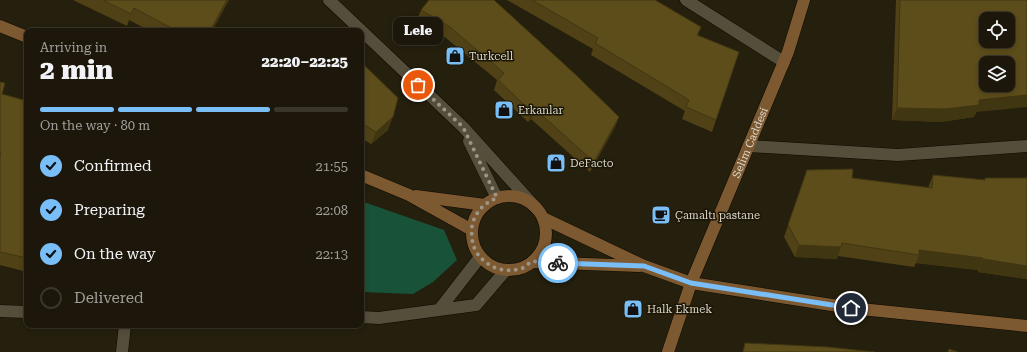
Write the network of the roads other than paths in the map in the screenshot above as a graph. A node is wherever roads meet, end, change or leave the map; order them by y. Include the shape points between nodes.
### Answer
1 (329, 0) edge
2 (686, 0) edge
3 (804, 0) edge
4 (0, 26) edge
5 (359, 28) edge
6 (364, 33) edge
7 (24, 36) edge
8 (784, 62) junction
9 (463, 127) junction
10 (749, 146) junction
11 (1027, 146) edge
12 (364, 176) edge
13 (409, 195) junction
14 (497, 198) junction
15 (485, 205) junction
16 (540, 213) junction
17 (472, 230) junction
18 (480, 257) junction
19 (533, 262) junction
20 (644, 266) junction
21 (506, 270) junction
22 (691, 283) junction
23 (439, 310) junction
24 (0, 311) edge
25 (24, 312) edge
26 (364, 317) edge
27 (1027, 326) edge
28 (125, 328) edge
29 (122, 352) edge
30 (668, 352) edge

1 - 5 street
2 - 8 street
3 - 8 main road, Selim Caddesi
4 - 7 main road
6 - 9 street
8 - 10 main road, Selim Caddesi
9 - 14 street
9 - 16 street
10 - 11 street via 898,155
10 - 22 main road, Selim Caddesi
12 - 13 main road
13 - 15 main road
13 - 17 main road
14 - 15 main road
14 - 16 main road via 519,197 529,202
15 - 17 main road via 478,212
16 - 19 main road via 546,229 545,241 541,253
16 - 20 main road
17 - 18 main road via 474,244
18 - 21 main road via 488,264
18 - 23 street
19 - 20 main road
19 - 21 main road via 520,268
20 - 22 main road
21 - 23 street via 476,305
22 - 27 main road via 851,308
22 - 30 main road, Selim Caddesi
23 - 26 street via 379,318
24 - 25 street
28 - 29 street

